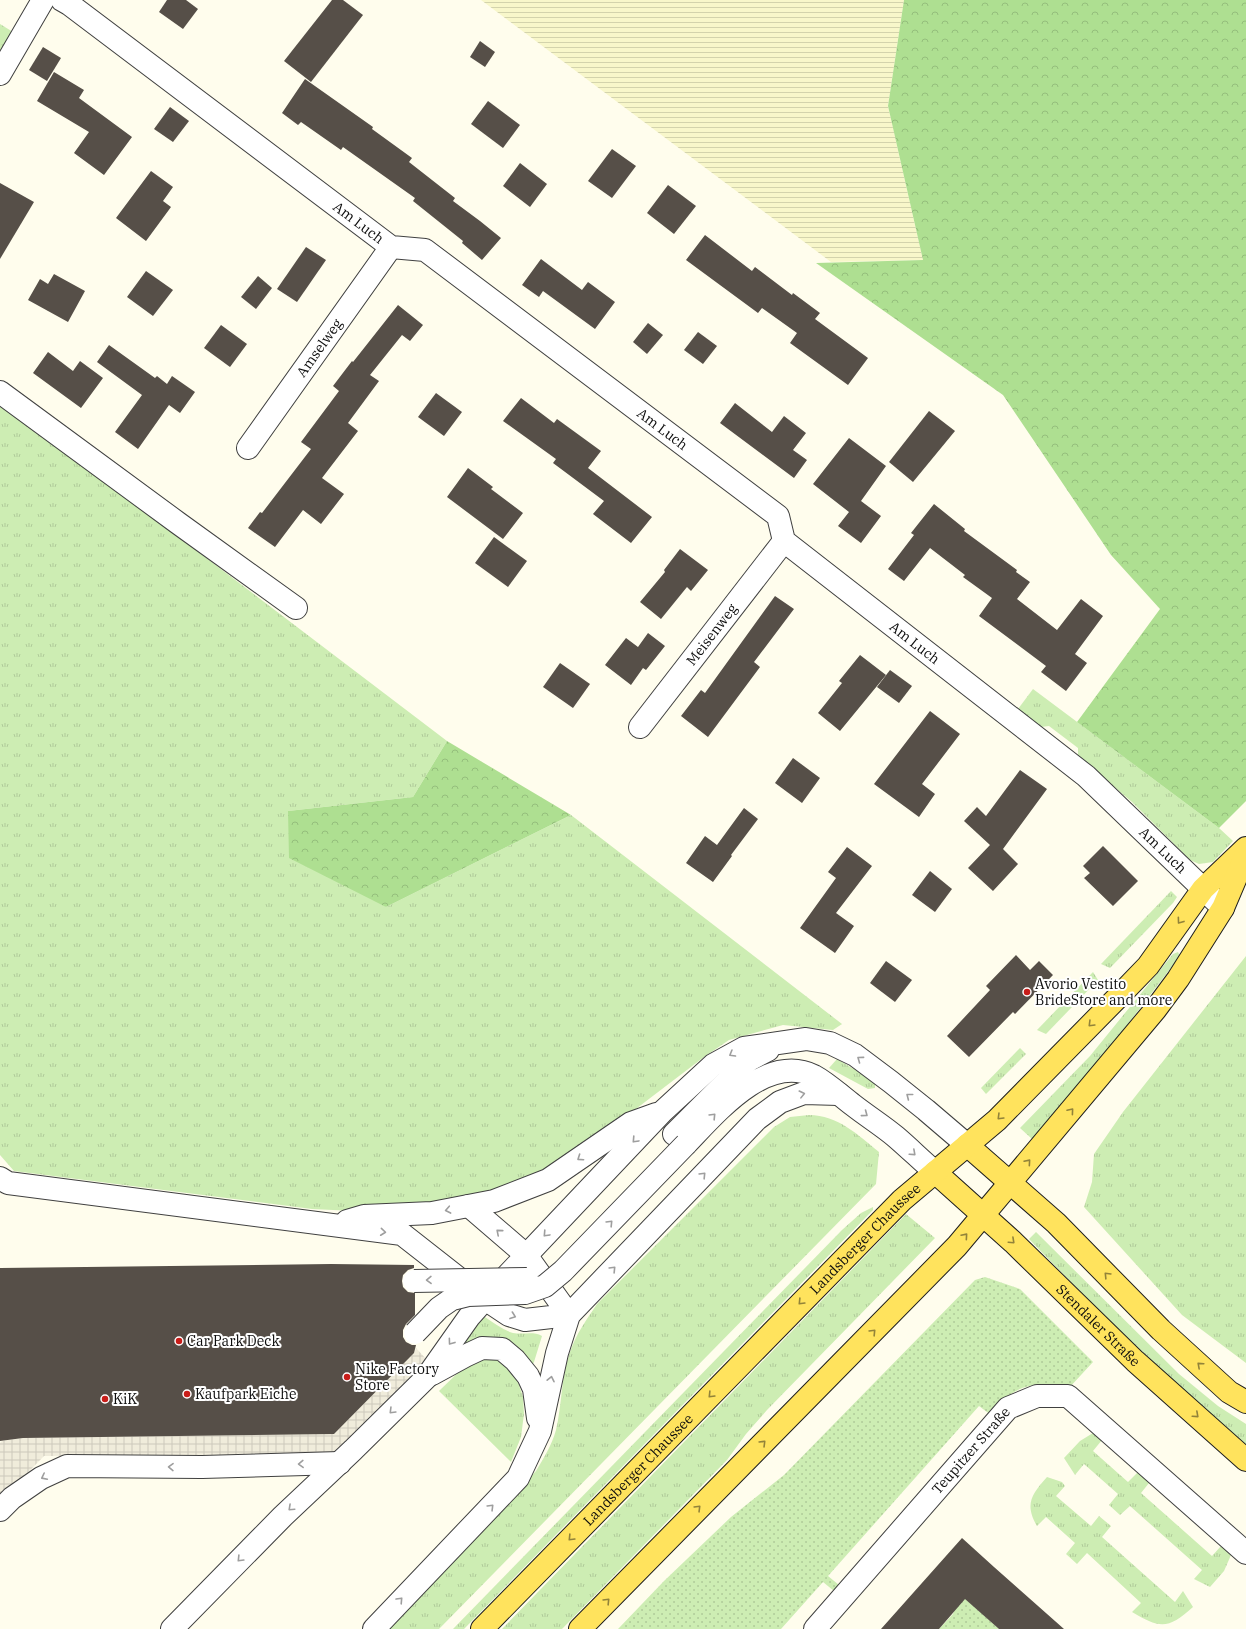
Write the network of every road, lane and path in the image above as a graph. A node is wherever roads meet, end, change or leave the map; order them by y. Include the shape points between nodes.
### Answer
1 (43, 0) edge
2 (62, 0) edge
3 (0, 74) edge
4 (391, 247) junction
5 (0, 392) edge
6 (248, 448) dead end
7 (784, 541) junction
8 (296, 608) dead end
9 (640, 727) dead end
10 (1246, 848) edge
11 (1246, 852) edge
12 (1203, 889) junction
13 (1223, 908) junction
14 (783, 1041) junction
15 (839, 1094) junction
16 (662, 1112) junction
17 (680, 1139) junction
18 (975, 1152) junction
19 (935, 1172) junction
20 (0, 1178) edge
21 (1011, 1183) junction
22 (469, 1206) junction
23 (983, 1215) junction
24 (330, 1225) junction
25 (526, 1255) junction
26 (456, 1276) junction
27 (414, 1281) dead end
28 (485, 1299) junction
29 (569, 1315) junction
30 (469, 1317) junction
31 (415, 1332) dead end
32 (426, 1378) junction
33 (1246, 1402) edge
34 (540, 1431) junction
35 (1246, 1460) edge
36 (340, 1463) junction
37 (0, 1510) edge
38 (1246, 1553) edge
39 (172, 1629) edge
40 (374, 1629) edge
41 (482, 1629) edge
42 (580, 1629) edge
43 (815, 1629) edge

1 - 3 street
2 - 4 street, Am Luch via 88,17
4 - 6 street, Amselweg
4 - 7 street, Am Luch via 425,250 778,516
5 - 8 street
7 - 9 street, Meisenweg
7 - 12 street, Am Luch via 1086,776
10 - 12 main road, Landsberger Chaussee
11 - 13 main road
12 - 13 street, Am Luch
12 -> 18 main road, Landsberger Chaussee via 1148,966 997,1120
21 -> 13 main road via 1155,1010
14 -> 16 street via 744,1048 713,1065
14 - 17 street via 749,1060 723,1084
18 -> 14 street via 855,1055 830,1043 806,1039
17 -> 15 street via 748,1085 774,1073 795,1070 813,1076
15 -> 19 street via 896,1137
29 -> 15 street via 757,1119 780,1102 804,1093
16 -> 22 street via 631,1123 548,1180 494,1201
16 -> 25 street
17 -> 27 street, bridge via 553,1262 527,1279
31 -> 17 street, bridge via 452,1299 525,1293 545,1286 563,1271
18 - 19 main road, Landsberger Chaussee
18 - 21 main road
19 - 23 main road, Stendaler Straße
19 -> 41 main road, Landsberger Chaussee via 897,1205
20 - 24 street via 8,1183
21 - 23 main road
33 -> 21 main road via 1229,1392 1161,1330 1056,1222
22 -> 24 street via 432,1213 364,1216
25 -> 22 street
23 -> 35 main road, Stendaler Straße via 1135,1361
42 -> 23 main road via 852,1354 957,1246
24 -> 26 street via 402,1234
25 - 28 street
25 - 29 street
26 - 28 street
26 - 30 street via 465,1288
28 -> 29 street via 509,1315 525,1320
28 - 30 street
34 -> 29 street via 557,1353
30 -> 32 street
32 - 34 street via 482,1348 502,1349 516,1360 528,1376 534,1389
32 -> 36 street
40 -> 34 street via 518,1478
36 -> 37 street via 202,1467 67,1466 41,1478 12,1498
36 -> 39 street via 283,1516
38 - 43 street, Teupitzer Straße via 1068,1396 1037,1396 1008,1408

